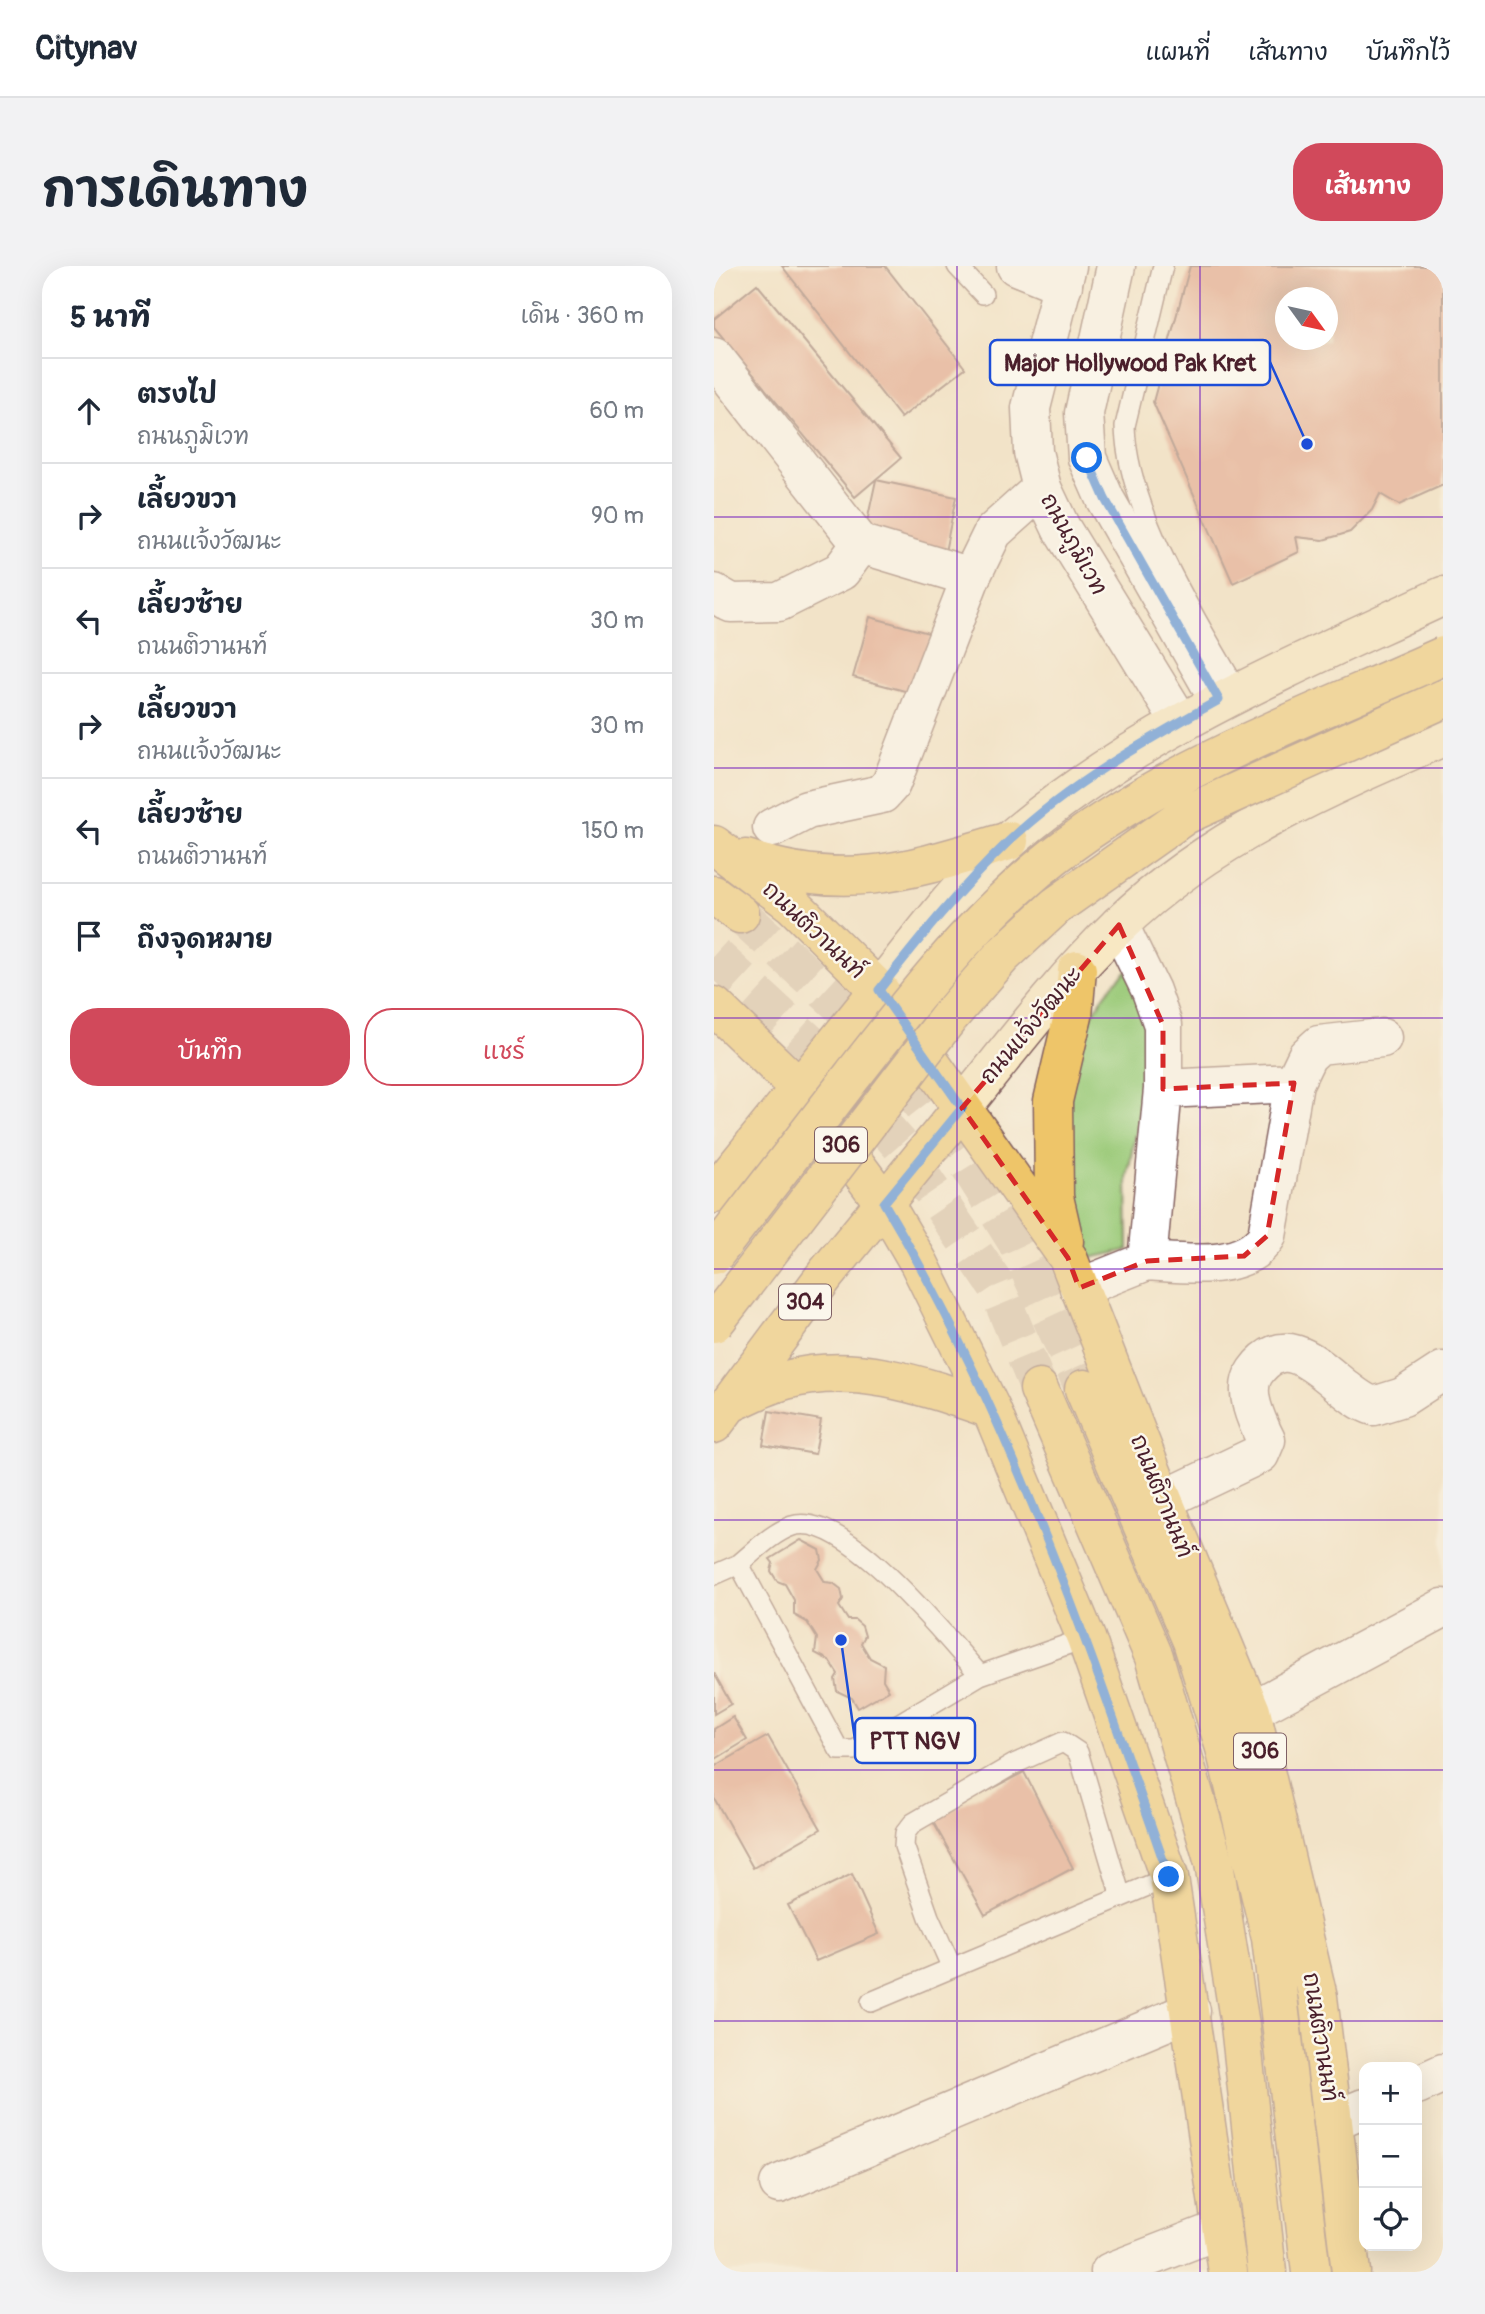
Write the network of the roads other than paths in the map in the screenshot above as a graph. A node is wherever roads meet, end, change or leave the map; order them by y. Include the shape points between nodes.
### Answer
1 (957, 266) edge
2 (1016, 266) edge
3 (1116, 266) edge
4 (1163, 266) edge
5 (1065, 275) edge
6 (983, 294) dead end
7 (714, 357) edge
8 (1042, 488) junction
9 (861, 544) junction
10 (971, 577) junction
11 (714, 593) edge
12 (1443, 596) edge
13 (1396, 618) junction
14 (1174, 620) junction
15 (1133, 647) junction
16 (1443, 656) edge
17 (1228, 695) junction
18 (1443, 699) edge
19 (1180, 722) junction
20 (1443, 734) edge
21 (772, 828) dead end
22 (1009, 841) junction
23 (719, 848) edge
24 (1119, 925) junction
25 (1076, 970) junction
26 (879, 990) junction
27 (714, 1006) edge
28 (1382, 1038) dead end
29 (1294, 1083) junction
30 (798, 1087) junction
31 (1163, 1089) junction
32 (962, 1108) junction
33 (714, 1194) edge
34 (884, 1203) junction
35 (714, 1255) edge
36 (1147, 1261) junction
37 (1074, 1273) junction
38 (714, 1323) edge
39 (1443, 1371) edge
40 (1039, 1389) tunnel mouth
41 (1084, 1389) tunnel mouth
42 (991, 1409) junction
43 (722, 1413) edge
44 (1163, 1500) junction
45 (739, 1564) junction
46 (714, 1575) edge
47 (1443, 1608) edge
48 (1086, 1638) junction
49 (980, 1675) junction
50 (1251, 1711) junction
51 (1169, 1877) junction
52 (1121, 1897) junction
53 (952, 1968) junction
54 (870, 2003) dead end
55 (1191, 2011) junction
56 (1443, 2073) edge
57 (1422, 2083) edge
58 (1349, 2114) edge
59 (779, 2184) dead end
60 (1222, 2228) junction
61 (1110, 2272) edge
62 (1228, 2272) edge
63 (1267, 2272) edge
64 (1311, 2272) edge
65 (1351, 2272) edge

1 - 6 lane
2 - 5 street
3 - 14 street via 1084,413 1087,458 1105,499
4 - 17 lane via 1125,426 1125,453 1149,524 1207,640
5 - 8 street, ถนนภูมิเวท via 1031,408 1033,452
7 - 9 street
8 - 10 street via 993,532
8 - 15 street, ถนนภูมิเวท
9 - 10 street
9 - 11 street via 841,571 779,602 731,603
10 - 21 street via 891,784 882,794 807,810
12 - 13 main road
13 - 17 main road
13 - 20 main road via 1377,650 1380,689 1392,709 1410,725
14 - 15 street
14 - 17 street
15 - 19 street, ถนนภูมิเวท
16 - 35 main road, bridge via 1171,780 1037,870 972,931 919,990
17 - 19 main road
18 - 38 main road, bridge via 1185,816 1056,906 1002,956 950,1016
19 - 22 main road via 1082,782
20 - 24 main road, ถนนแจ้งวัฒนะ via 1261,824 1184,872
22 - 23 main road via 906,872 850,878 802,875
22 - 26 main road via 964,887
23 - 26 main road, ถนนติวานนท์ / 306 via 792,904
24 - 25 main road, ถนนแจ้งวัฒนะ
24 - 31 street via 1163,1025
25 - 32 main road, ถนนแจ้งวัฒนะ
25 - 37 main road via 1073,1016 1053,1101 1054,1197
26 - 30 main road
26 - 32 main road, ถนนติวานนท์ / 306
27 - 30 main road, 306
28 - 29 street via 1319,1045 1307,1056
29 - 31 street
29 - 36 street via 1267,1236 1261,1245 1221,1262
30 - 33 main road
30 - 34 main road, 306
31 - 36 street
32 - 34 main road, ถนนแจ้งวัฒนะ / 304
32 - 37 main road, ถนนติวานนท์ / 306
34 - 42 main road, 306
34 - 43 main road, ถนนแจ้งวัฒนะ / 304
36 - 37 street
37 - 44 main road, ถนนติวานนท์ / 306
39 - 44 street via 1403,1397 1374,1406 1350,1396 1312,1360 1276,1356 1253,1374 1250,1389 1266,1440 1259,1454
40 - 63 main road via 1154,1657 1214,1863 1240,2025
41 - 64 main road, 306 via 1192,1641 1225,1748 1271,1938
42 - 43 main road via 918,1384 852,1373 818,1373 784,1380
42 - 48 main road, 306
44 - 50 main road, ถนนติวานนท์ / 306
45 - 46 lane
45 - 49 lane via 793,1526 813,1525 830,1531 869,1556
45 - 49 lane via 839,1750 855,1750
47 - 50 street
48 - 49 lane
48 - 51 main road, 306
50 - 58 main road, ถนนติวานนท์ / 306
51 - 52 lane
51 - 55 main road, 306
52 - 53 lane
52 - 53 lane via 1077,1752 1063,1742 1014,1764 914,1823 905,1833 904,1846 924,1905
53 - 54 lane
55 - 59 street
55 - 60 main road, 306
56 - 57 street
58 - 65 main road, ถนนติวานนท์ / 306
60 - 61 street
60 - 62 main road, 306

